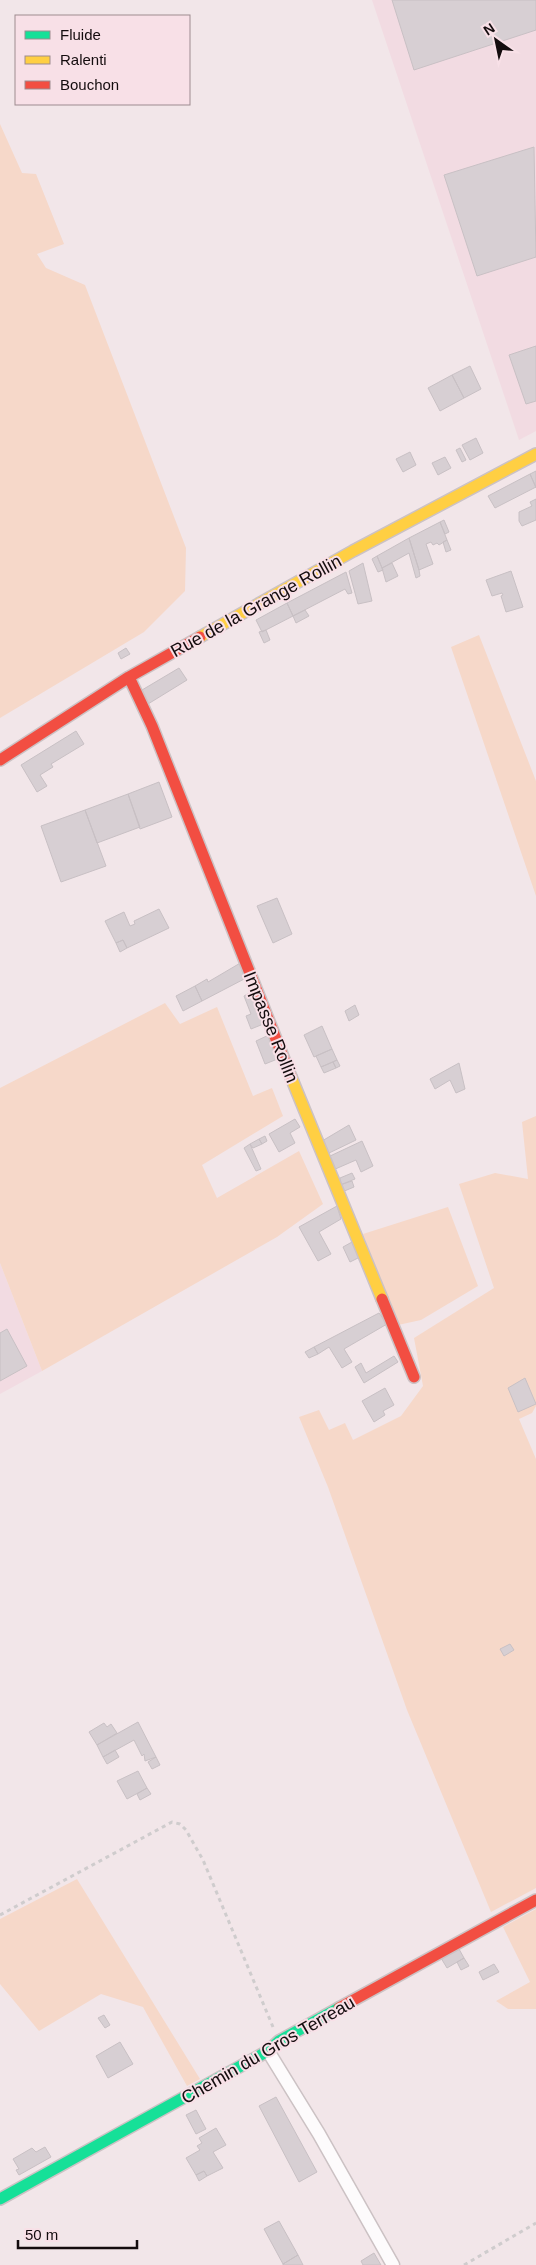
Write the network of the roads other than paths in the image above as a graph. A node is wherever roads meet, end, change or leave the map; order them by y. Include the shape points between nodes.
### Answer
1 (536, 454) edge
2 (536, 458) edge
3 (519, 464) junction
4 (129, 677) junction
5 (0, 760) edge
6 (414, 1377) dead end
7 (536, 1900) edge
8 (268, 2051) junction
9 (0, 2199) edge
10 (393, 2265) edge

1 - 3 street, Rue de la Grange Rollin
2 - 3 street, Rue de la Grange Rollin
3 - 4 street, Rue de la Grange Rollin
4 - 5 street, Rue de la Grange Rollin
4 - 6 street, Impasse Rollin via 152,726 326,1166
7 - 8 street, Chemin du Gros Terreau via 279,2041
8 - 9 street, Chemin du Gros Terreau
8 - 10 street

